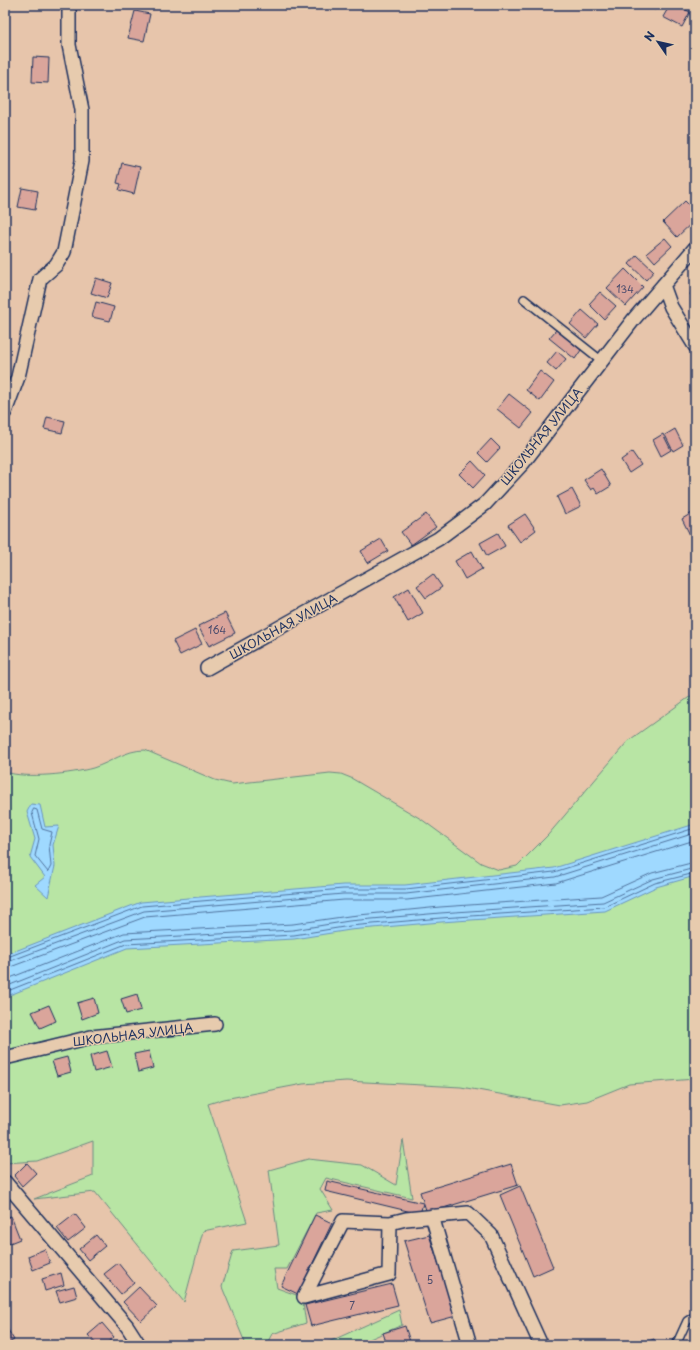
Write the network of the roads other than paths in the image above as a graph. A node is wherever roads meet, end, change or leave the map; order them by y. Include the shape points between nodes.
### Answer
1 (69, 5) edge
2 (695, 248) edge
3 (663, 285) junction
4 (524, 299) dead end
5 (695, 346) edge
6 (602, 361) junction
7 (5, 412) edge
8 (207, 668) dead end
9 (215, 1024) dead end
10 (5, 1058) edge
11 (5, 1182) edge
12 (432, 1216) junction
13 (390, 1223) junction
14 (695, 1316) edge
15 (137, 1345) edge
16 (470, 1345) edge
17 (541, 1345) edge
18 (676, 1345) edge

1 - 7 street via 69,45 82,110 82,160 64,252 56,265 40,278 18,377
2 - 3 street, ШКОЛЬНАЯ УЛИЦА
3 - 5 street via 671,307
3 - 6 street, ШКОЛЬНАЯ УЛИЦА
4 - 6 lane
6 - 8 street, ШКОЛЬНАЯ УЛИЦА via 523,462 479,508 438,539
9 - 10 street, ШКОЛЬНАЯ УЛИЦА via 91,1038
11 - 15 street via 127,1326
12 - 13 street
12 - 16 street
12 - 17 street via 468,1213 491,1235
13 - 13 street via 389,1274 304,1297 343,1222
14 - 18 lane via 687,1321

